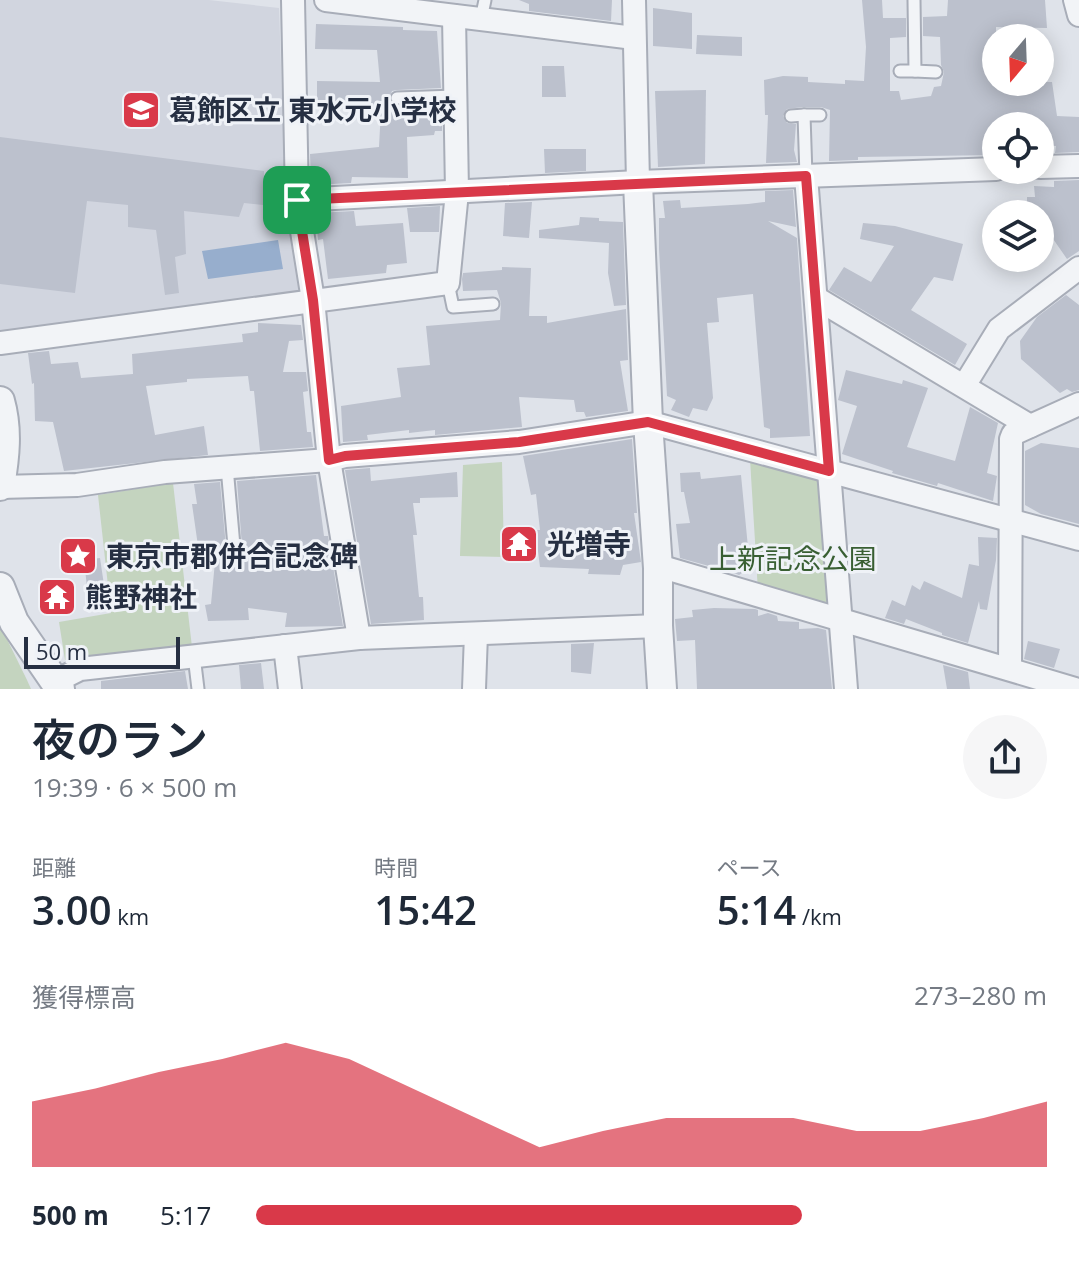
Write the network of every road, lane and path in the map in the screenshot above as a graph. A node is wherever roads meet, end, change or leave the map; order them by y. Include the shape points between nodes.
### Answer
1 (293, 0) edge
2 (634, 0) edge
3 (914, 0) edge
4 (341, 1) edge
5 (483, 9) edge
6 (454, 16) junction
7 (634, 38) junction
8 (900, 71) dead end
9 (915, 71) junction
10 (936, 72) dead end
11 (455, 96) junction
12 (397, 98) dead end
13 (804, 115) junction
14 (820, 115) dead end
15 (791, 116) dead end
16 (1079, 166) edge
17 (1054, 167) edge
18 (982, 170) edge
19 (806, 176) junction
20 (638, 182) junction
21 (457, 192) junction
22 (297, 200) junction
23 (1079, 268) edge
24 (448, 283) junction
25 (816, 298) junction
26 (313, 300) junction
27 (493, 304) dead end
28 (0, 343) edge
29 (964, 386) junction
30 (0, 401) edge
31 (1079, 404) edge
32 (648, 422) junction
33 (1030, 426) junction
34 (329, 460) junction
35 (227, 466) junction
36 (829, 471) junction
37 (0, 487) edge
38 (1009, 519) junction
39 (1079, 539) edge
40 (234, 546) dead end
41 (658, 568) junction
42 (0, 587) edge
43 (841, 620) junction
44 (658, 626) junction
45 (476, 634) junction
46 (359, 638) junction
47 (285, 646) junction
48 (194, 656) junction
49 (1010, 669) junction
50 (57, 686) edge
51 (198, 689) edge
52 (290, 689) edge
53 (474, 689) edge
54 (662, 689) edge
55 (846, 689) edge
56 (1075, 689) edge

1 - 22 street
2 - 7 street
3 - 9 lane
4 - 6 street
5 - 6 street
5 - 7 street
6 - 11 street
7 - 20 street
8 - 9 lane
9 - 10 lane
11 - 12 lane
11 - 21 street
13 - 14 lane
13 - 15 lane
13 - 19 lane
16 - 17 street
18 - 19 street
19 - 20 street
19 - 25 street
20 - 21 street
20 - 32 street
21 - 22 street
21 - 24 street
22 - 26 street
23 - 29 street via 999,329
24 - 26 street
24 - 27 lane via 453,307
25 - 29 street
25 - 36 street
26 - 28 street
26 - 34 street
29 - 33 street
30 - 37 street via 5,449
31 - 33 street
32 - 34 street via 519,442
32 - 36 street
32 - 41 street
33 - 38 street via 1011,439
34 - 35 street
34 - 46 street
35 - 37 street via 77,485
35 - 40 lane
36 - 38 street
36 - 43 street
38 - 39 street
38 - 49 street
41 - 43 street
41 - 44 street
42 - 50 street via 14,622
43 - 49 street
43 - 55 street
44 - 45 street
44 - 54 street
45 - 46 street
45 - 53 street
46 - 47 street
47 - 48 street
47 - 52 street
48 - 50 street via 80,669
48 - 51 lane
49 - 56 street

